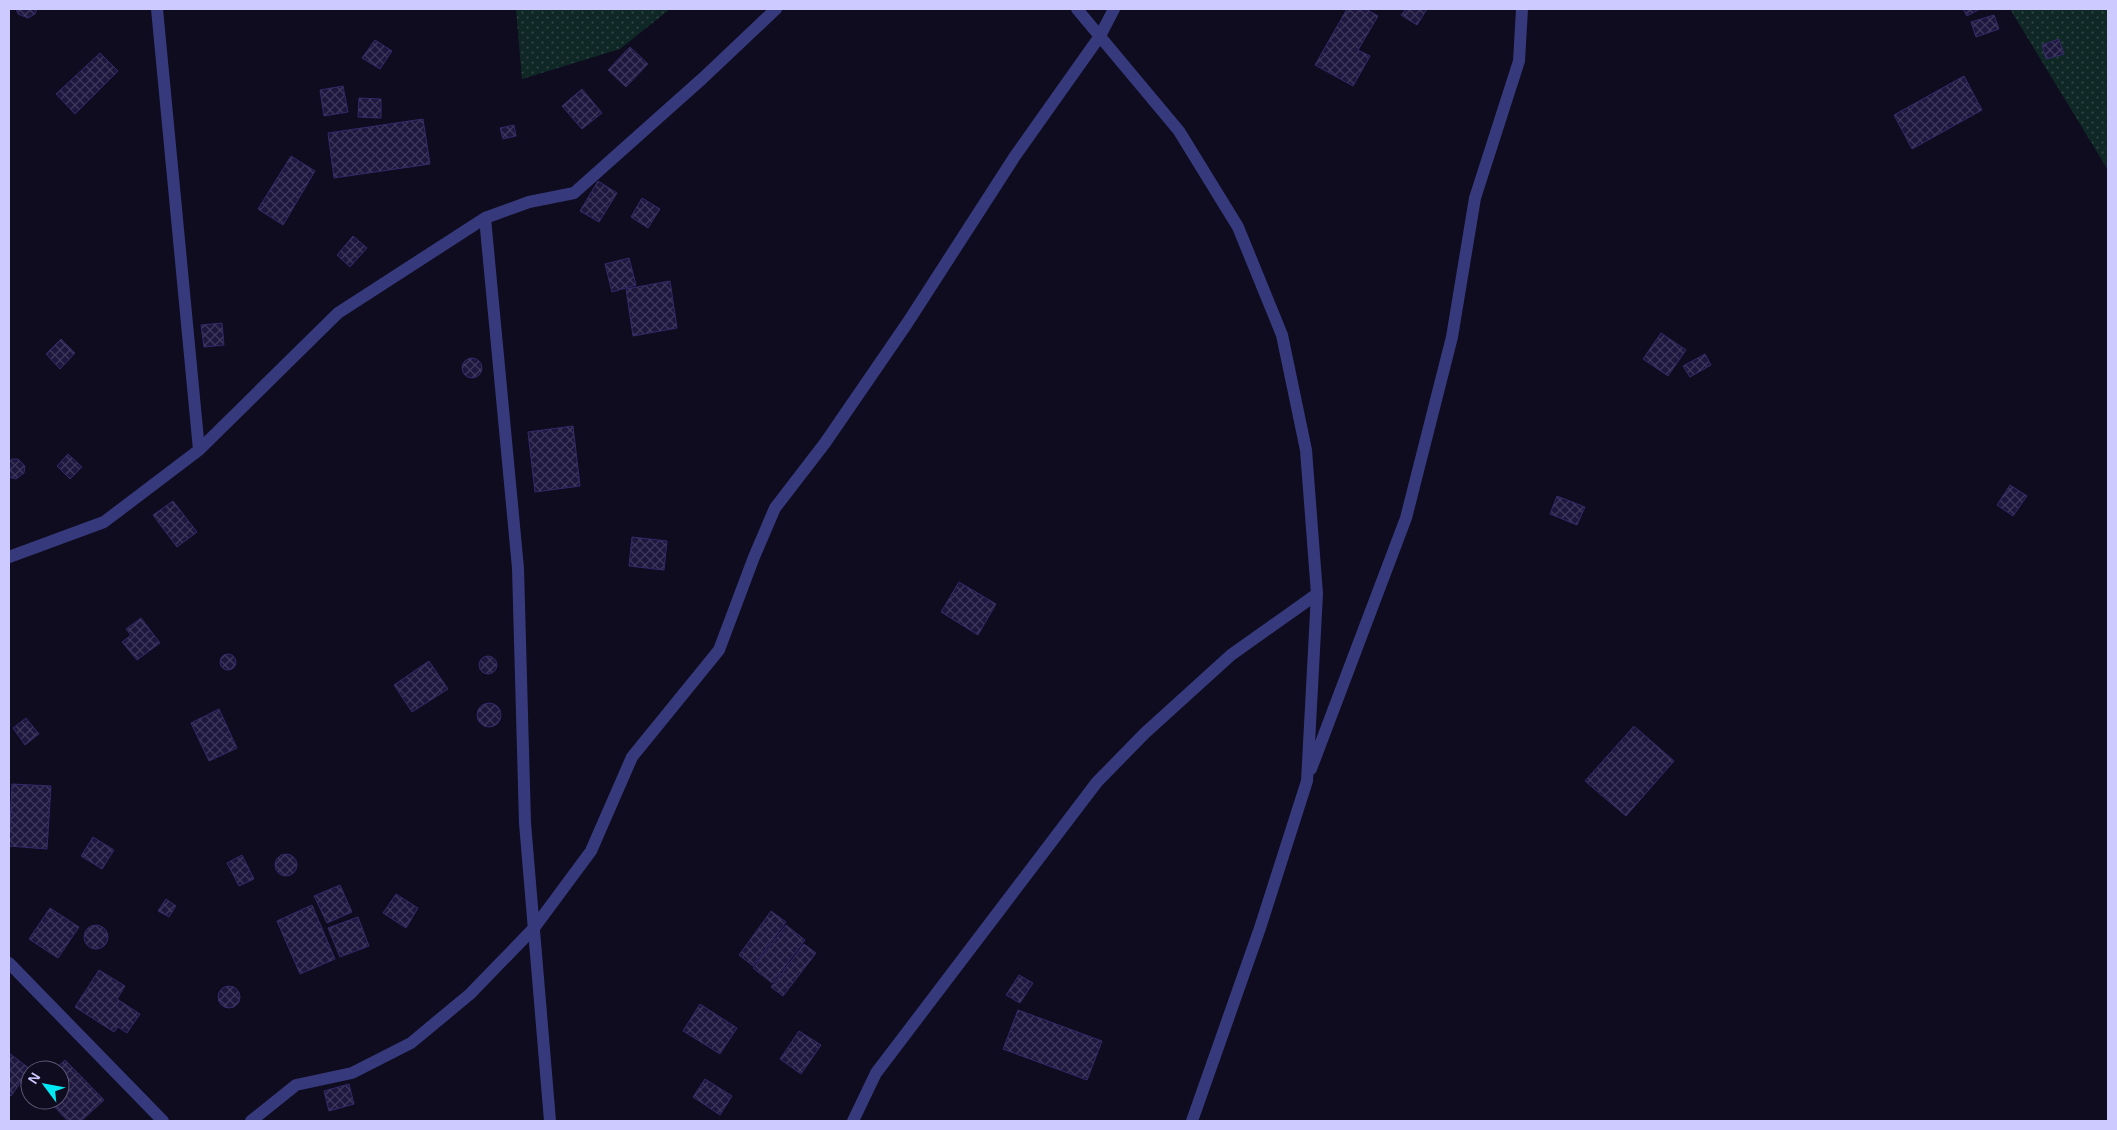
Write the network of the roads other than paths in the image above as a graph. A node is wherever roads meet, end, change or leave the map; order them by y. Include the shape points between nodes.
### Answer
1 (156, 9) edge
2 (776, 9) edge
3 (1077, 9) edge
4 (1114, 9) edge
5 (1522, 9) edge
6 (1100, 36) junction
7 (485, 218) junction
8 (199, 450) junction
9 (9, 557) edge
10 (1316, 594) junction
11 (1307, 781) junction
12 (534, 928) junction
13 (9, 963) edge
14 (163, 1121) edge
15 (251, 1121) edge
16 (550, 1121) edge
17 (854, 1121) edge
18 (1192, 1121) edge

1 - 8 street
2 - 7 street via 574,194 529,202
3 - 6 street
4 - 6 street
5 - 11 street via 1519,61 1475,198 1452,337 1406,518
6 - 10 street via 1179,131 1238,227 1282,336 1306,450
6 - 12 street via 1015,156 825,443 775,508 718,650 632,757 591,851
7 - 8 street via 338,312
7 - 12 street via 518,568 525,823
8 - 9 street via 104,522
10 - 11 street
10 - 17 street via 1230,655 1097,782 876,1073
11 - 18 street via 1260,928
12 - 15 street via 470,994 411,1043 352,1073 296,1085
12 - 16 street
13 - 14 street

